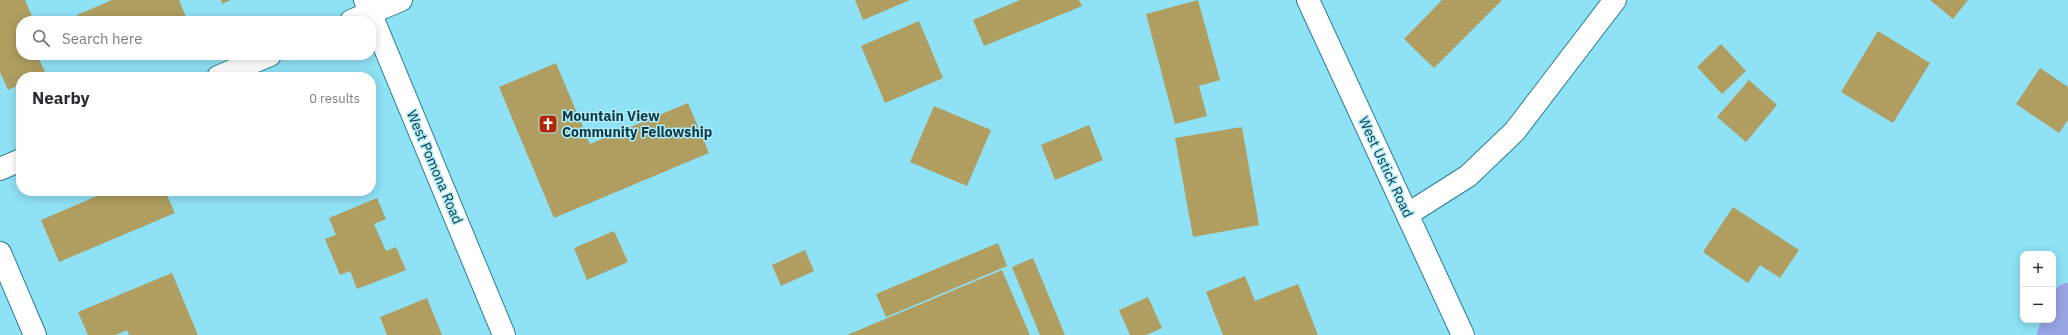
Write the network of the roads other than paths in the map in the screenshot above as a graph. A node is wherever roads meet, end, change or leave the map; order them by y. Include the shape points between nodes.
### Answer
1 (401, 0) edge
2 (1308, 0) edge
3 (1615, 0) edge
4 (362, 11) edge
5 (376, 43) edge
6 (258, 60) edge
7 (230, 72) edge
8 (16, 162) edge
9 (0, 169) edge
10 (1408, 214) junction
11 (0, 253) edge
12 (35, 335) edge
13 (504, 335) edge
14 (1463, 335) edge

1 - 4 street
2 - 10 street, West Ustick Road
3 - 10 street via 1515,131 1468,176
5 - 13 street, West Pomona Road
6 - 7 street
8 - 9 street
10 - 14 street, West Ustick Road
11 - 12 street

